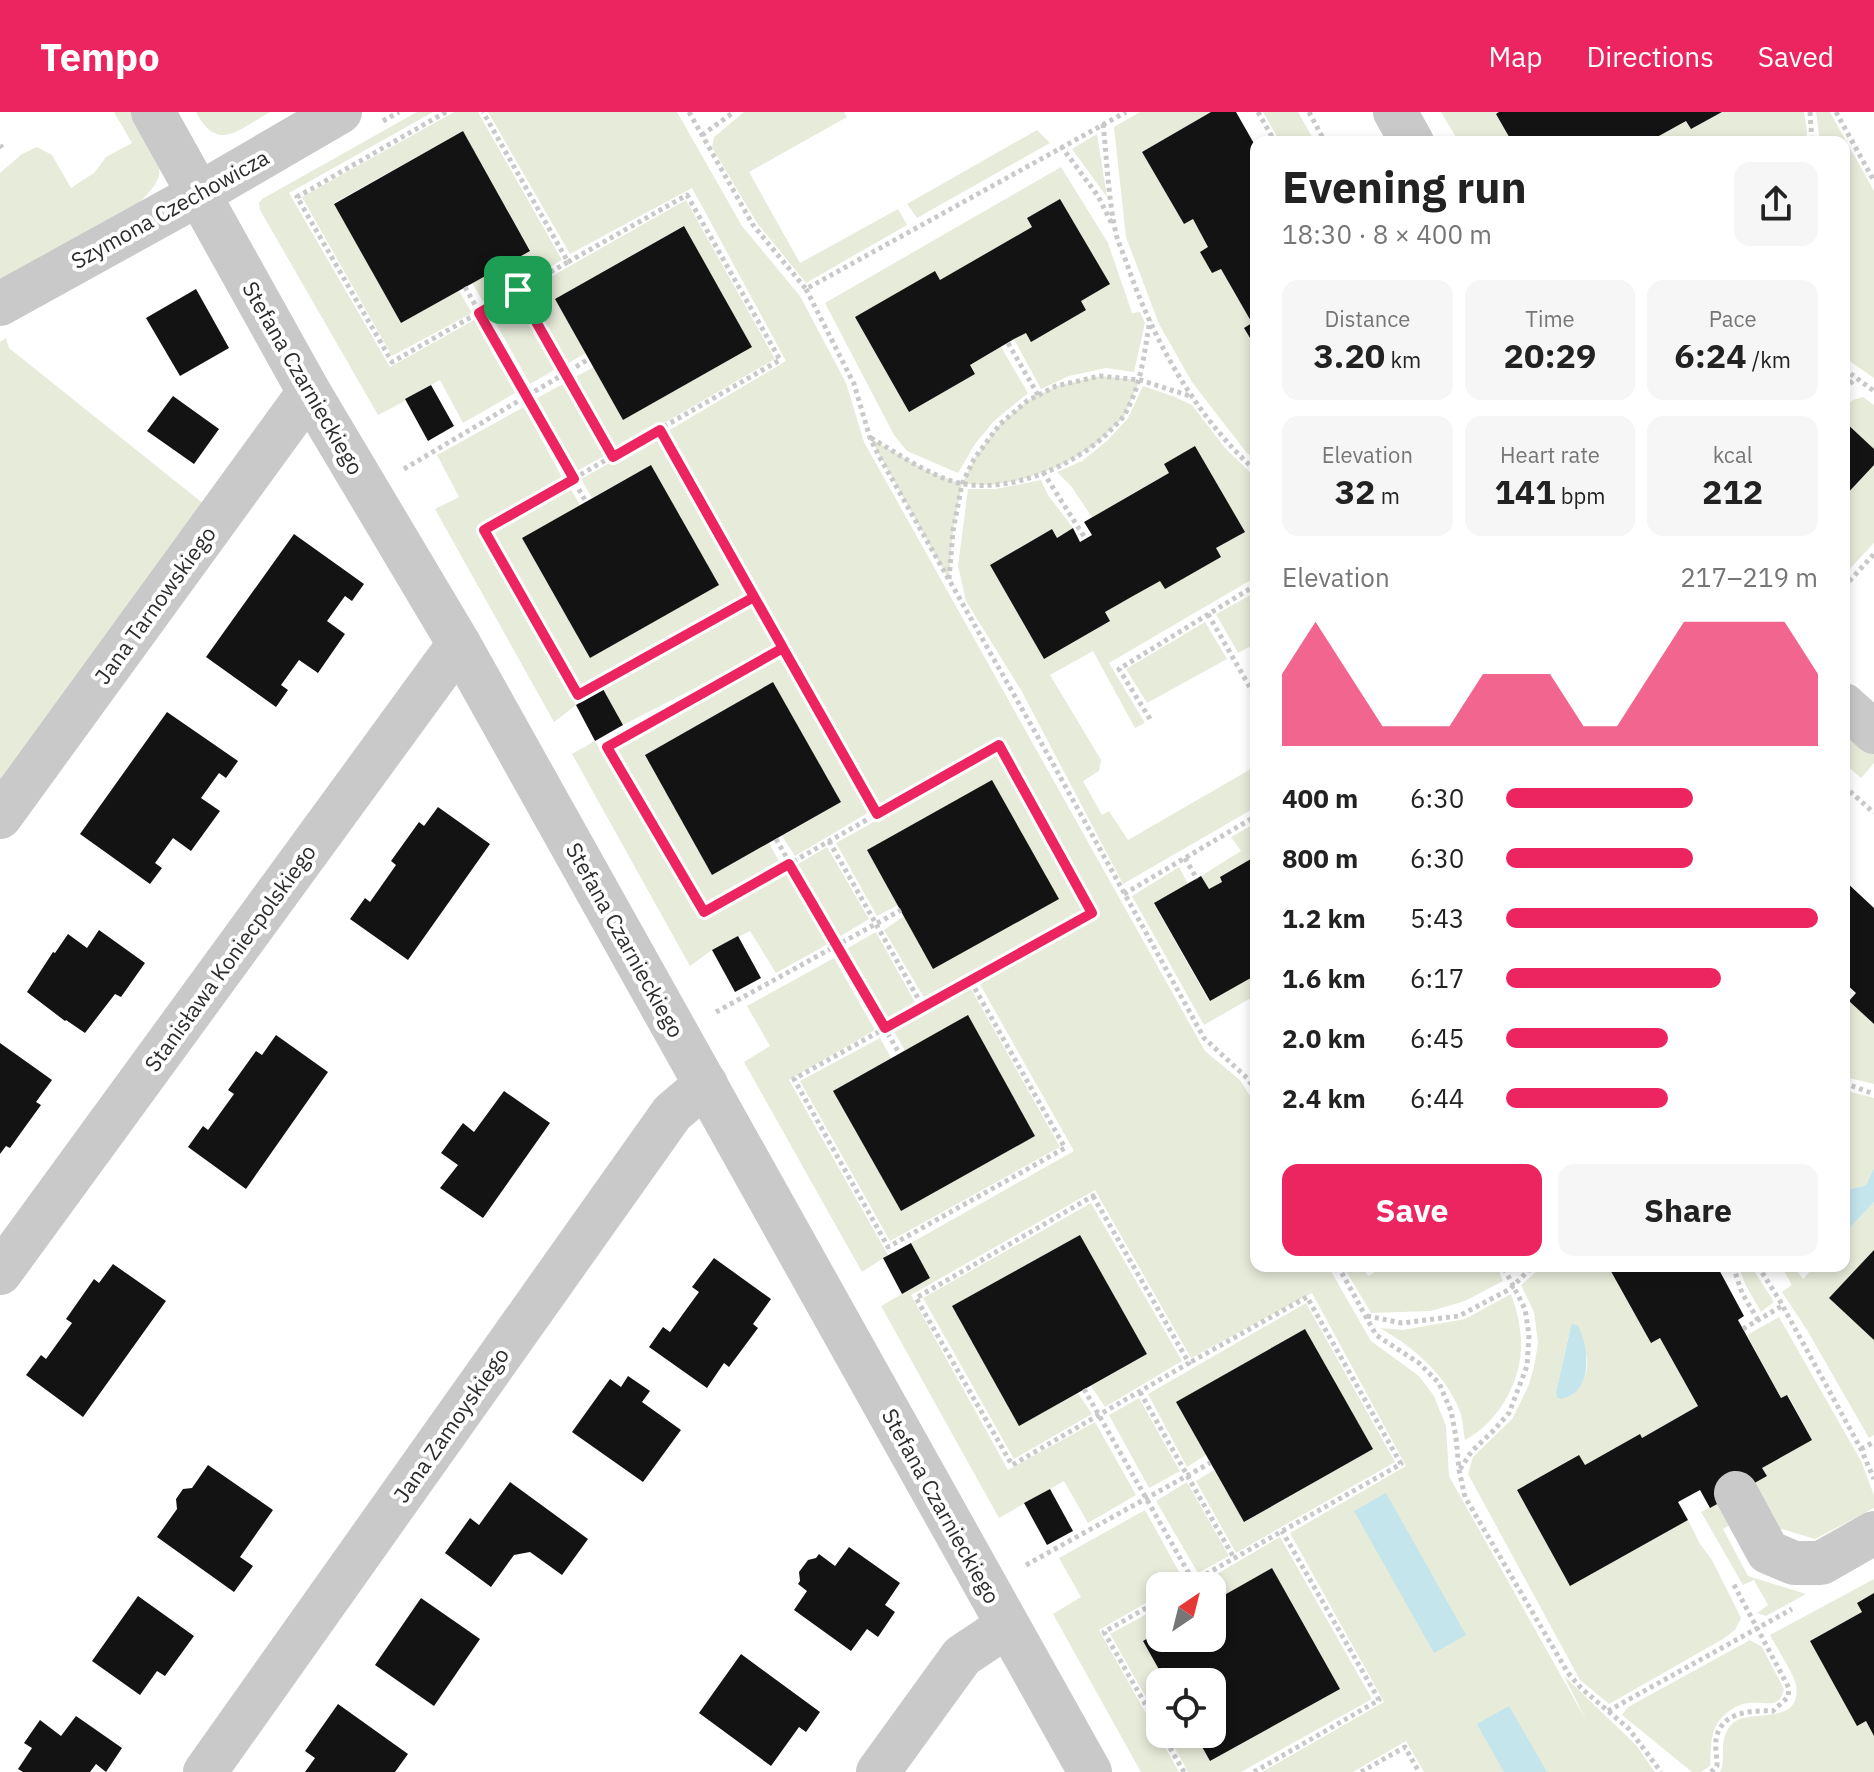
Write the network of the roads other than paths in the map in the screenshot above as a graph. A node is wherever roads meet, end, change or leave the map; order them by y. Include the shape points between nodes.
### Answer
1 (153, 112) edge
2 (340, 112) edge
3 (1395, 112) edge
4 (1409, 136) edge
5 (199, 194) junction
6 (0, 304) edge
7 (309, 392) junction
8 (459, 644) junction
9 (1850, 710) edge
10 (1874, 732) edge
11 (0, 817) edge
12 (706, 1084) junction
13 (0, 1273) edge
14 (1736, 1493) dead end
15 (1874, 1533) edge
16 (1007, 1626) junction
17 (205, 1772) edge
18 (878, 1772) edge
19 (1090, 1772) edge

1 - 5 street, Stefana Czarnieckiego
2 - 5 street, Szymona Czechowicza
3 - 4 street
5 - 6 street, Szymona Czechowicza
5 - 7 street, Stefana Czarnieckiego
7 - 8 street, Stefana Czarnieckiego
7 - 11 street, Jana Tarnowskiego
8 - 12 street, Stefana Czarnieckiego
8 - 13 street, Stanisława Koniecpolskiego
9 - 10 street
12 - 16 street, Stefana Czarnieckiego
12 - 17 street, Jana Zamoyskiego via 672,1113
14 - 15 street via 1768,1552 1794,1563 1821,1563
16 - 18 street via 962,1656
16 - 19 street, Stefana Czarnieckiego

